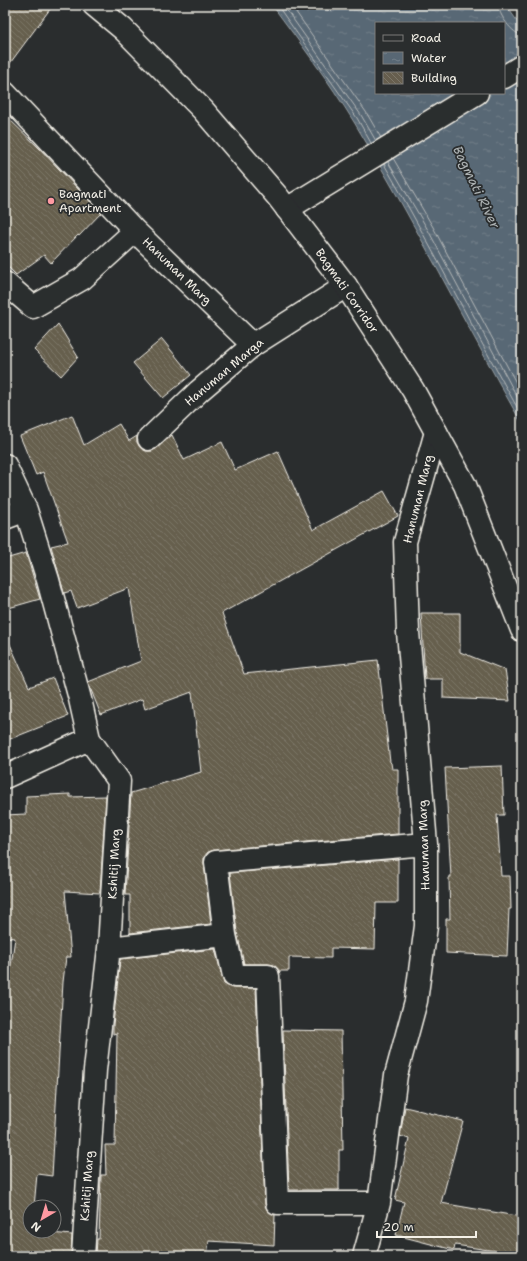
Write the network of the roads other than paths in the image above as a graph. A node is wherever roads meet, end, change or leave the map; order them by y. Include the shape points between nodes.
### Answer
1 (94, 5) edge
2 (522, 66) edge
3 (505, 76) edge
4 (5, 93) edge
5 (475, 94) edge
6 (287, 209) junction
7 (135, 231) junction
8 (5, 283) edge
9 (346, 286) junction
10 (253, 345) junction
11 (436, 432) junction
12 (149, 439) dead end
13 (5, 465) edge
14 (26, 510) junction
15 (5, 518) edge
16 (522, 630) edge
17 (89, 739) junction
18 (5, 778) edge
19 (426, 844) junction
20 (225, 935) junction
21 (109, 948) junction
22 (379, 1203) junction
23 (83, 1256) edge
24 (364, 1256) edge

1 - 6 street, Bagmati Corridor via 123,29 203,110
2 - 3 street
4 - 7 street, Hanuman Marg
5 - 6 street
6 - 9 street, Bagmati Corridor
7 - 8 street, Hanuman Marg via 82,278 33,307
7 - 10 street, Hanuman Marg
9 - 10 street, Hanuman Marga
9 - 11 street, Bagmati Corridor via 413,390
10 - 12 street, Hanuman Marga via 199,391
11 - 16 street, Bagmati Corridor via 465,485
11 - 19 street, Hanuman Marg via 405,542 408,632
13 - 14 street, Kshitij Marg
14 - 15 street
14 - 17 street, Kshitij Marg via 48,580
17 - 18 street
17 - 21 street, Kshitij Marg via 119,781
19 - 20 street via 216,862
19 - 22 street, Hanuman Marg via 426,926 416,1001 396,1075
20 - 21 street
20 - 22 street via 234,976 268,976 278,1203
21 - 23 street, Kshitij Marg via 95,1070
22 - 24 street, Hanuman Marg

